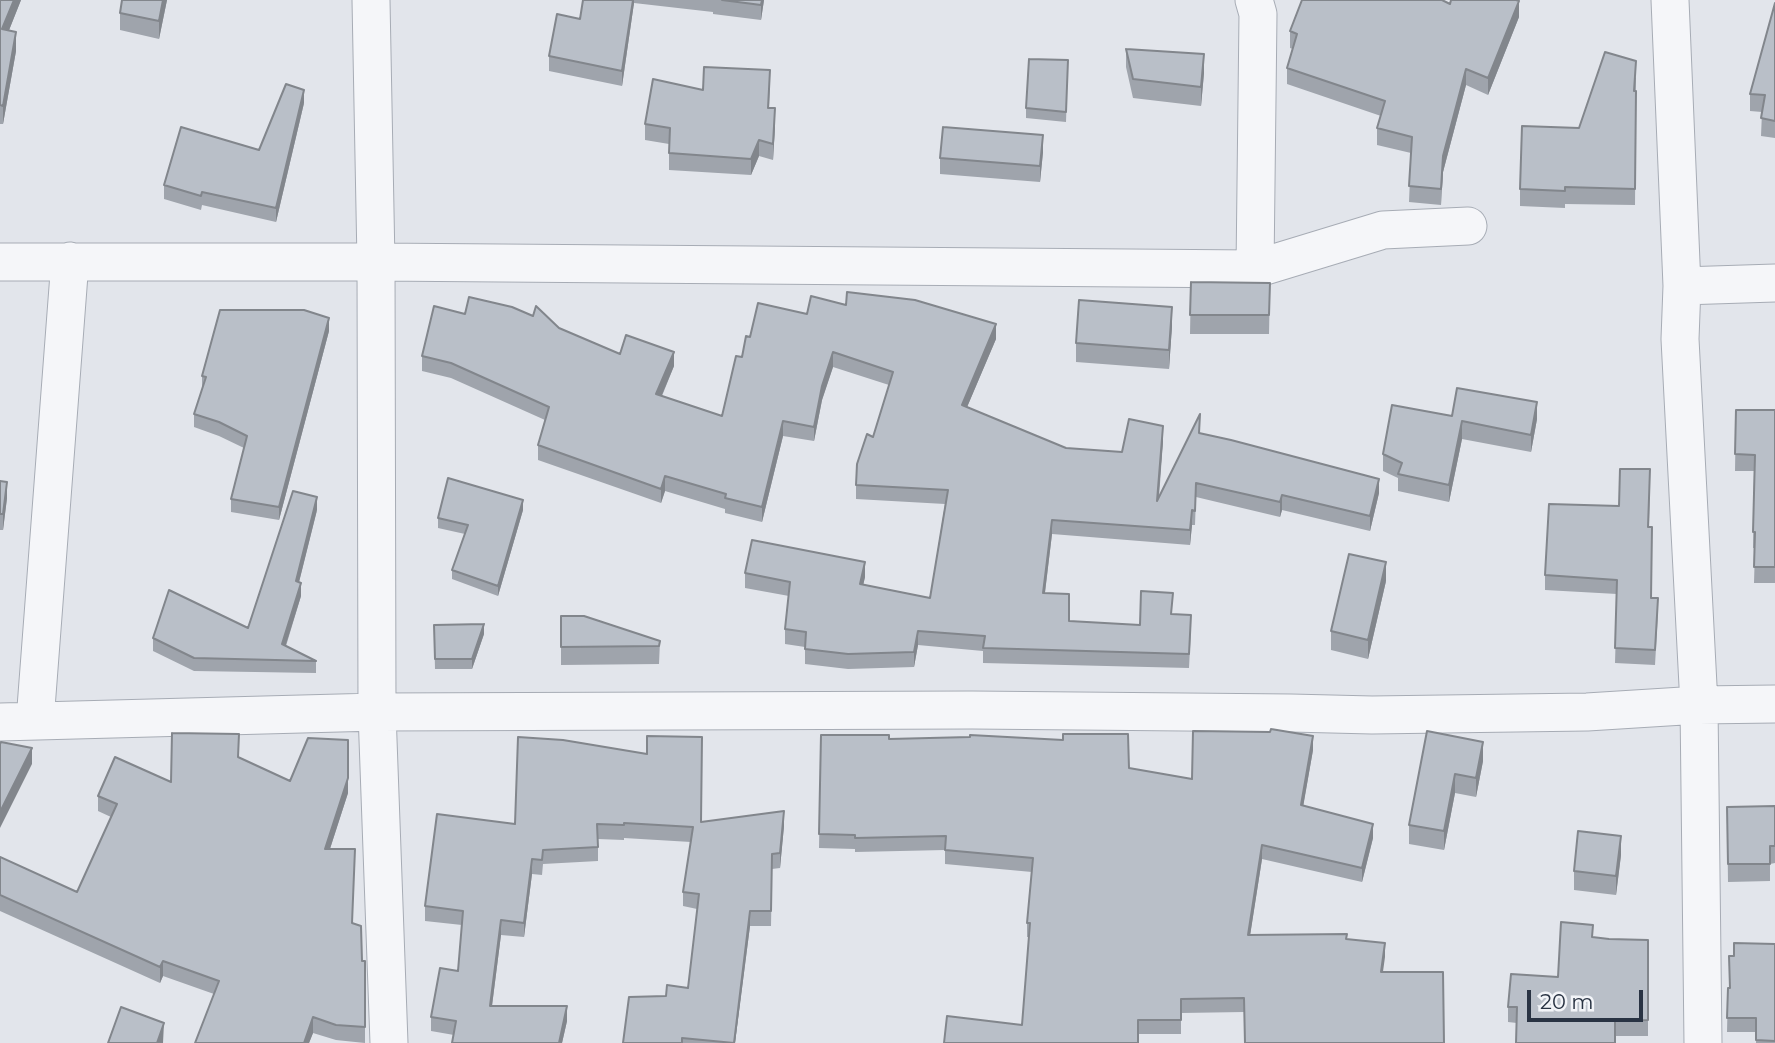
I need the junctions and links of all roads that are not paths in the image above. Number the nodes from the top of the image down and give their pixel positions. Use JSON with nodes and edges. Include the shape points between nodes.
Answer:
{"nodes":[{"id":1,"x":371,"y":0,"type":"edge"},
{"id":2,"x":1254,"y":0,"type":"edge"},
{"id":3,"x":1671,"y":0,"type":"edge"},
{"id":4,"x":1468,"y":226,"type":"dead end"},
{"id":5,"x":70,"y":261,"type":"junction"},
{"id":6,"x":0,"y":262,"type":"edge"},
{"id":7,"x":376,"y":262,"type":"junction"},
{"id":8,"x":1255,"y":270,"type":"junction"},
{"id":9,"x":1775,"y":283,"type":"edge"},
{"id":10,"x":1682,"y":286,"type":"junction"},
{"id":11,"x":1775,"y":704,"type":"edge"},
{"id":12,"x":1699,"y":705,"type":"junction"},
{"id":13,"x":377,"y":712,"type":"junction"},
{"id":14,"x":18,"y":721,"type":"edge"},
{"id":15,"x":389,"y":1043,"type":"edge"},
{"id":16,"x":1703,"y":1043,"type":"edge"}],
"edges":[{"from":1,"to":7,"type":"street"},
{"from":2,"to":8,"type":"street","via":[[1258,14]]},
{"from":3,"to":10,"type":"street"},
{"from":4,"to":8,"type":"street","via":[[1383,230]]},
{"from":5,"to":6,"type":"street"},
{"from":5,"to":7,"type":"street"},
{"from":5,"to":14,"type":"street"},
{"from":7,"to":8,"type":"street"},
{"from":7,"to":13,"type":"street"},
{"from":9,"to":10,"type":"street"},
{"from":10,"to":12,"type":"street","via":[[1680,339]]},
{"from":11,"to":12,"type":"street"},
{"from":12,"to":13,"type":"street","via":[[1587,712],[1372,715],[972,710]]},
{"from":12,"to":16,"type":"street"},
{"from":13,"to":14,"type":"street"},
{"from":13,"to":15,"type":"street"}]}
